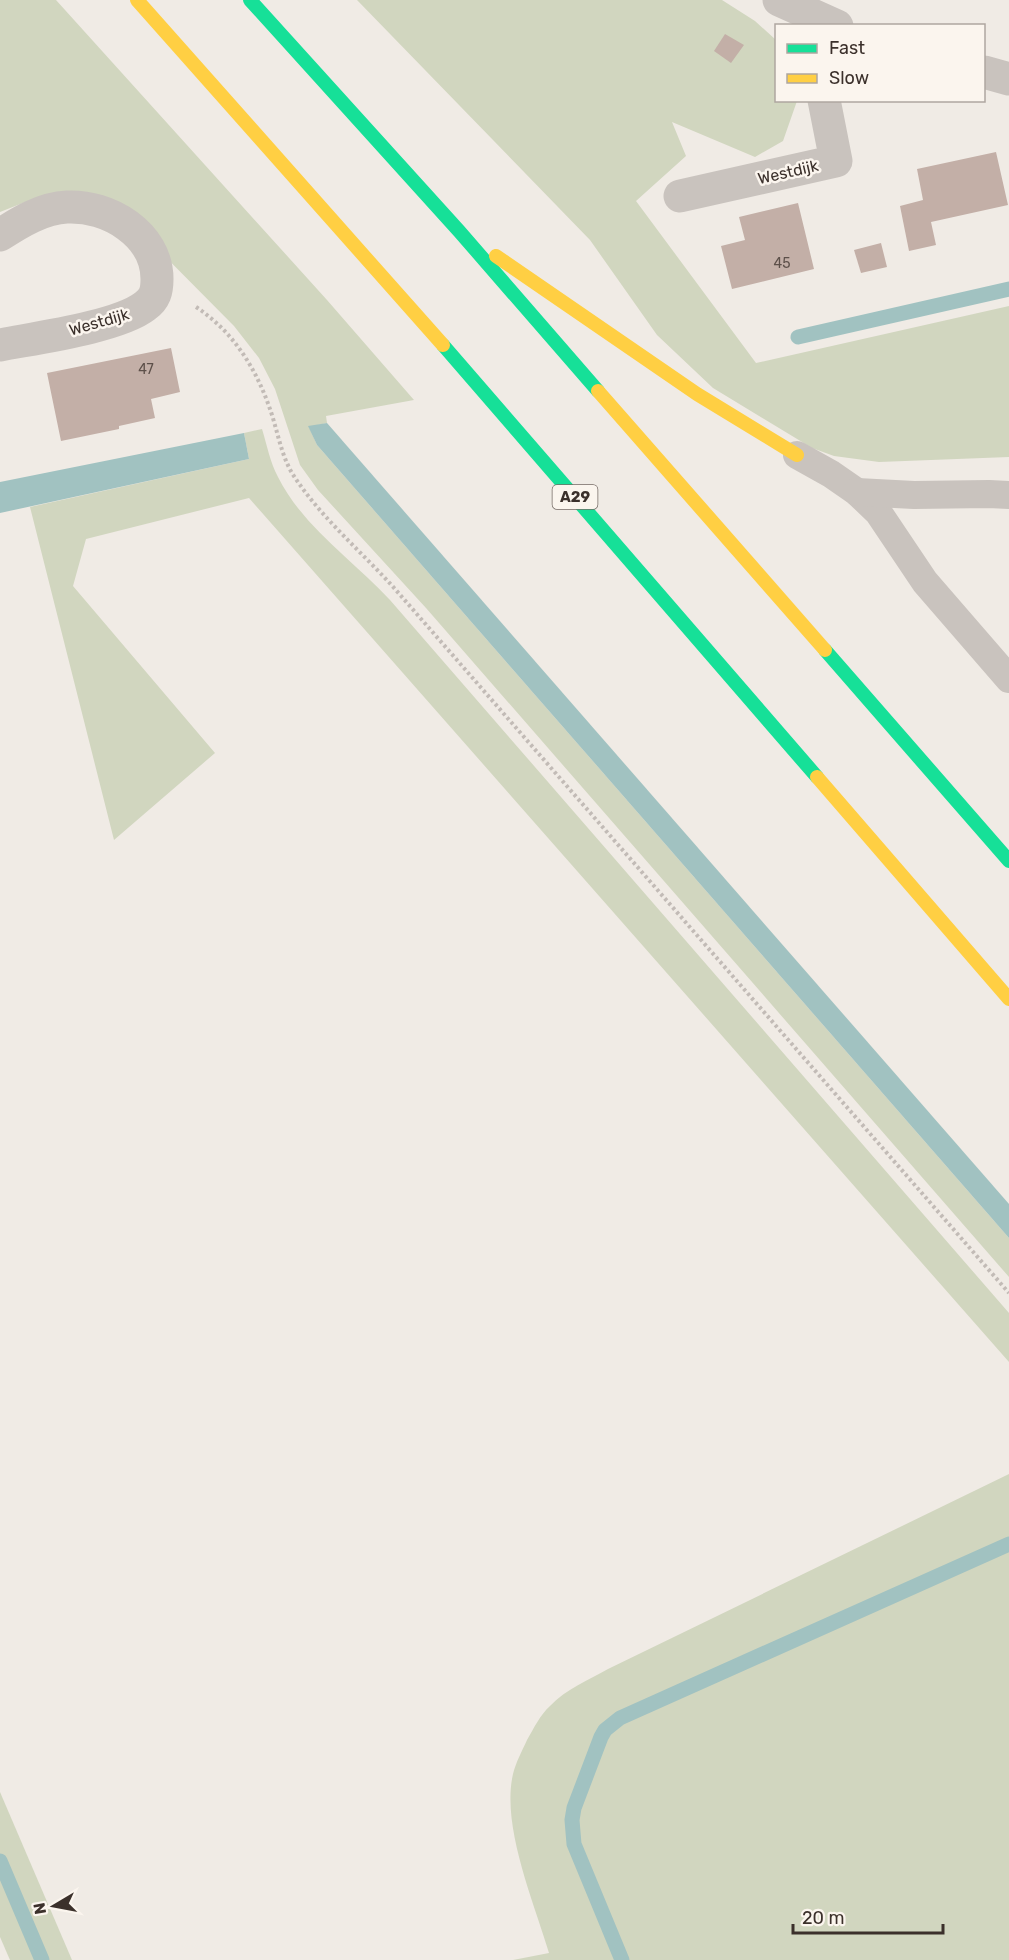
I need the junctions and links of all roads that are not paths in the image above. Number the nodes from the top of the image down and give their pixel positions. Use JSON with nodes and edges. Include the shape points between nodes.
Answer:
{"nodes":[{"id":1,"x":137,"y":0,"type":"edge"},
{"id":2,"x":250,"y":0,"type":"edge"},
{"id":3,"x":779,"y":0,"type":"edge"},
{"id":4,"x":827,"y":24,"type":"edge"},
{"id":5,"x":985,"y":72,"type":"edge"},
{"id":6,"x":1009,"y":78,"type":"edge"},
{"id":7,"x":824,"y":102,"type":"edge"},
{"id":8,"x":680,"y":196,"type":"dead end"},
{"id":9,"x":459,"y":231,"type":"junction"},
{"id":10,"x":0,"y":234,"type":"edge"},
{"id":11,"x":0,"y":345,"type":"edge"},
{"id":12,"x":797,"y":455,"type":"joint"},
{"id":13,"x":857,"y":492,"type":"junction"},
{"id":14,"x":1009,"y":495,"type":"edge"},
{"id":15,"x":1009,"y":679,"type":"edge"},
{"id":16,"x":1009,"y":861,"type":"edge"},
{"id":17,"x":1009,"y":999,"type":"edge"}],
"edges":[{"from":1,"to":17,"type":"highway","number":"A29","via":[[365,255]]},
{"from":2,"to":9,"type":"highway"},
{"from":3,"to":4,"type":"street"},
{"from":5,"to":6,"type":"street"},
{"from":7,"to":8,"type":"street","name":"Westdijk","via":[[836,161]]},
{"from":9,"to":12,"type":"highway","via":[[697,394]]},
{"from":9,"to":16,"type":"highway"},
{"from":10,"to":11,"type":"street","name":"Westdijk","via":[[44,212],[85,207],[129,225],[143,240],[157,270],[154,298],[143,308],[101,324]]},
{"from":12,"to":13,"type":"lane"},
{"from":13,"to":14,"type":"lane"},
{"from":13,"to":15,"type":"lane","via":[[878,512],[925,582]]}]}
